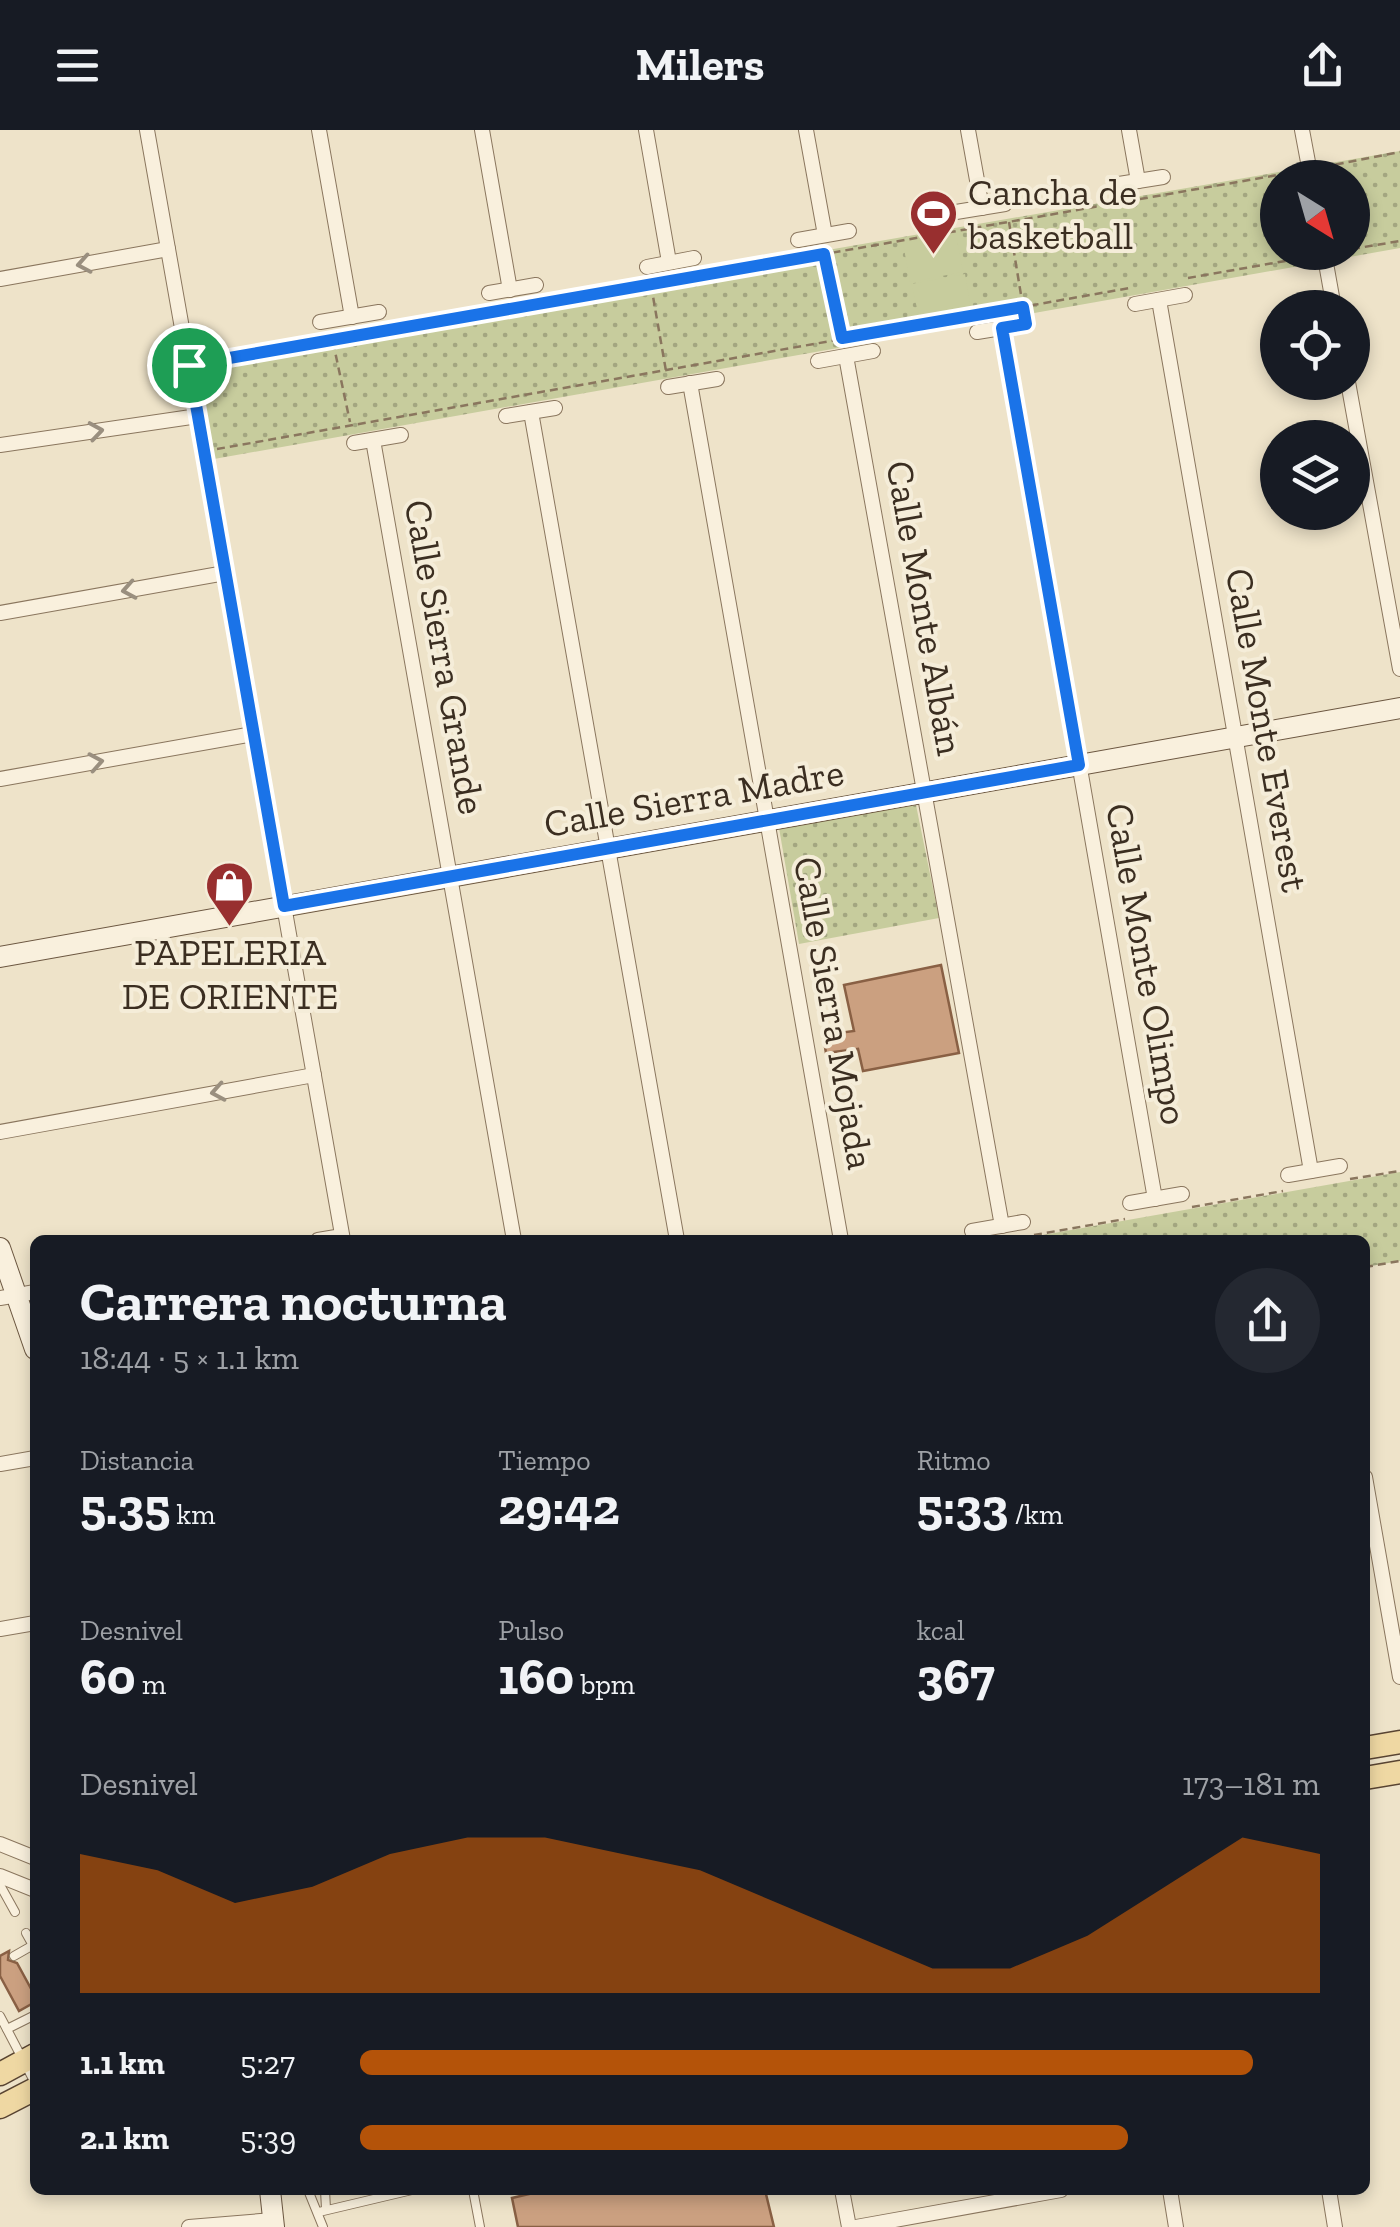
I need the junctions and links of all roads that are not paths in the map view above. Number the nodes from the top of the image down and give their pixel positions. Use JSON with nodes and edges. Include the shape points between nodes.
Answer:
{"nodes":[{"id":1,"x":147,"y":130,"type":"edge"},
{"id":2,"x":319,"y":130,"type":"edge"},
{"id":3,"x":482,"y":130,"type":"edge"},
{"id":4,"x":646,"y":130,"type":"edge"},
{"id":5,"x":806,"y":130,"type":"edge"},
{"id":6,"x":968,"y":130,"type":"edge"},
{"id":7,"x":1129,"y":130,"type":"edge"},
{"id":8,"x":1302,"y":130,"type":"edge"},
{"id":9,"x":1307,"y":160,"type":"edge"},
{"id":10,"x":1163,"y":176,"type":"dead end"},
{"id":11,"x":1138,"y":181,"type":"junction"},
{"id":12,"x":1119,"y":184,"type":"dead end"},
{"id":13,"x":1005,"y":204,"type":"dead end"},
{"id":14,"x":982,"y":208,"type":"junction"},
{"id":15,"x":956,"y":212,"type":"dead end"},
{"id":16,"x":848,"y":231,"type":"dead end"},
{"id":17,"x":824,"y":235,"type":"junction"},
{"id":18,"x":798,"y":240,"type":"dead end"},
{"id":19,"x":168,"y":249,"type":"junction"},
{"id":20,"x":694,"y":258,"type":"dead end"},
{"id":21,"x":669,"y":262,"type":"junction"},
{"id":22,"x":647,"y":267,"type":"dead end"},
{"id":23,"x":0,"y":279,"type":"edge"},
{"id":24,"x":536,"y":285,"type":"dead end"},
{"id":25,"x":510,"y":290,"type":"junction"},
{"id":26,"x":488,"y":293,"type":"dead end"},
{"id":27,"x":1185,"y":295,"type":"dead end"},
{"id":28,"x":1158,"y":300,"type":"junction"},
{"id":29,"x":1134,"y":304,"type":"dead end"},
{"id":30,"x":378,"y":312,"type":"dead end"},
{"id":31,"x":352,"y":317,"type":"junction"},
{"id":32,"x":320,"y":322,"type":"dead end"},
{"id":33,"x":1026,"y":324,"type":"dead end"},
{"id":34,"x":1002,"y":328,"type":"junction"},
{"id":35,"x":977,"y":332,"type":"dead end"},
{"id":36,"x":874,"y":350,"type":"dead end"},
{"id":37,"x":846,"y":356,"type":"junction"},
{"id":38,"x":818,"y":360,"type":"dead end"},
{"id":39,"x":717,"y":378,"type":"dead end"},
{"id":40,"x":690,"y":383,"type":"junction"},
{"id":41,"x":668,"y":387,"type":"dead end"},
{"id":42,"x":1351,"y":400,"type":"edge"},
{"id":43,"x":555,"y":408,"type":"dead end"},
{"id":44,"x":531,"y":412,"type":"junction"},
{"id":45,"x":198,"y":416,"type":"junction"},
{"id":46,"x":506,"y":416,"type":"dead end"},
{"id":47,"x":401,"y":435,"type":"dead end"},
{"id":48,"x":373,"y":440,"type":"junction"},
{"id":49,"x":354,"y":443,"type":"dead end"},
{"id":50,"x":0,"y":446,"type":"edge"},
{"id":51,"x":225,"y":573,"type":"junction"},
{"id":52,"x":0,"y":613,"type":"edge"},
{"id":53,"x":1400,"y":668,"type":"edge"},
{"id":54,"x":1400,"y":708,"type":"edge"},
{"id":55,"x":254,"y":734,"type":"junction"},
{"id":56,"x":1235,"y":737,"type":"junction"},
{"id":57,"x":1079,"y":765,"type":"junction"},
{"id":58,"x":0,"y":779,"type":"edge"},
{"id":59,"x":925,"y":792,"type":"junction"},
{"id":60,"x":767,"y":820,"type":"junction"},
{"id":61,"x":608,"y":849,"type":"junction"},
{"id":62,"x":450,"y":877,"type":"junction"},
{"id":63,"x":284,"y":906,"type":"junction"},
{"id":64,"x":0,"y":957,"type":"edge"},
{"id":65,"x":314,"y":1075,"type":"junction"},
{"id":66,"x":0,"y":1132,"type":"edge"},
{"id":67,"x":1312,"y":1171,"type":"junction"},
{"id":68,"x":1342,"y":1173,"type":"road end"},
{"id":69,"x":1287,"y":1183,"type":"road end"},
{"id":70,"x":1182,"y":1194,"type":"dead end"},
{"id":71,"x":1155,"y":1199,"type":"junction"},
{"id":72,"x":1133,"y":1210,"type":"road end"},
{"id":73,"x":1002,"y":1226,"type":"junction"},
{"id":74,"x":1023,"y":1229,"type":"road end"},
{"id":75,"x":972,"y":1231,"type":"dead end"},
{"id":76,"x":342,"y":1235,"type":"edge"},
{"id":77,"x":513,"y":1235,"type":"edge"},
{"id":78,"x":676,"y":1235,"type":"edge"},
{"id":79,"x":840,"y":1235,"type":"edge"},
{"id":80,"x":0,"y":1248,"type":"edge"},
{"id":81,"x":17,"y":1295,"type":"edge"},
{"id":82,"x":30,"y":1334,"type":"edge"},
{"id":83,"x":30,"y":1459,"type":"edge"},
{"id":84,"x":0,"y":1464,"type":"edge"},
{"id":85,"x":1370,"y":1506,"type":"edge"},
{"id":86,"x":30,"y":1624,"type":"edge"},
{"id":87,"x":0,"y":1629,"type":"edge"},
{"id":88,"x":1400,"y":1677,"type":"edge"},
{"id":89,"x":1400,"y":1742,"type":"edge"},
{"id":90,"x":1370,"y":1747,"type":"edge"},
{"id":91,"x":1400,"y":1772,"type":"edge"},
{"id":92,"x":1370,"y":1777,"type":"edge"},
{"id":93,"x":0,"y":1844,"type":"edge"},
{"id":94,"x":30,"y":1856,"type":"edge"},
{"id":95,"x":0,"y":1876,"type":"edge"},
{"id":96,"x":0,"y":1885,"type":"edge"},
{"id":97,"x":30,"y":1888,"type":"edge"},
{"id":98,"x":15,"y":1912,"type":"dead end"},
{"id":99,"x":26,"y":1932,"type":"dead end"},
{"id":100,"x":30,"y":1939,"type":"edge"},
{"id":101,"x":30,"y":1948,"type":"edge"},
{"id":102,"x":14,"y":1956,"type":"dead end"},
{"id":103,"x":0,"y":2016,"type":"edge"},
{"id":104,"x":30,"y":2018,"type":"edge"},
{"id":105,"x":7,"y":2029,"type":"junction"},
{"id":106,"x":29,"y":2058,"type":"edge"},
{"id":107,"x":0,"y":2074,"type":"edge"},
{"id":108,"x":30,"y":2089,"type":"edge"},
{"id":109,"x":0,"y":2107,"type":"edge"},
{"id":110,"x":270,"y":2195,"type":"edge"},
{"id":111,"x":312,"y":2195,"type":"edge"},
{"id":112,"x":324,"y":2195,"type":"edge"},
{"id":113,"x":390,"y":2195,"type":"edge"},
{"id":114,"x":474,"y":2195,"type":"edge"},
{"id":115,"x":843,"y":2195,"type":"edge"},
{"id":116,"x":1033,"y":2195,"type":"edge"},
{"id":117,"x":1171,"y":2195,"type":"edge"},
{"id":118,"x":1330,"y":2195,"type":"edge"},
{"id":119,"x":322,"y":2210,"type":"junction"},
{"id":120,"x":273,"y":2223,"type":"edge"},
{"id":121,"x":188,"y":2227,"type":"edge"},
{"id":122,"x":322,"y":2227,"type":"edge"},
{"id":123,"x":480,"y":2227,"type":"edge"},
{"id":124,"x":852,"y":2227,"type":"edge"},
{"id":125,"x":1176,"y":2227,"type":"edge"},
{"id":126,"x":1335,"y":2227,"type":"edge"}],
"edges":[{"from":1,"to":19,"type":"street"},
{"from":2,"to":31,"type":"street"},
{"from":3,"to":25,"type":"street"},
{"from":4,"to":21,"type":"street"},
{"from":5,"to":17,"type":"street"},
{"from":6,"to":14,"type":"street"},
{"from":7,"to":11,"type":"street"},
{"from":8,"to":9,"type":"street"},
{"from":10,"to":11,"type":"street"},
{"from":11,"to":12,"type":"street"},
{"from":13,"to":14,"type":"street"},
{"from":14,"to":15,"type":"street"},
{"from":16,"to":17,"type":"street"},
{"from":17,"to":18,"type":"street"},
{"from":19,"to":23,"type":"street","one_way":true},
{"from":19,"to":45,"type":"street"},
{"from":20,"to":21,"type":"street"},
{"from":21,"to":22,"type":"street"},
{"from":24,"to":25,"type":"street"},
{"from":25,"to":26,"type":"street"},
{"from":27,"to":28,"type":"street"},
{"from":28,"to":29,"type":"street"},
{"from":28,"to":56,"type":"street","name":"Calle Monte Everest"},
{"from":30,"to":31,"type":"street"},
{"from":31,"to":32,"type":"street"},
{"from":33,"to":34,"type":"street"},
{"from":34,"to":35,"type":"street"},
{"from":34,"to":57,"type":"street","name":"Calle Monte Olimpo"},
{"from":36,"to":37,"type":"street"},
{"from":37,"to":38,"type":"street"},
{"from":37,"to":59,"type":"street","name":"Calle Monte Albán"},
{"from":39,"to":40,"type":"street"},
{"from":40,"to":41,"type":"street"},
{"from":40,"to":60,"type":"street","name":"Calle Sierra Mojada"},
{"from":42,"to":53,"type":"street"},
{"from":43,"to":44,"type":"street"},
{"from":44,"to":46,"type":"street"},
{"from":44,"to":61,"type":"street"},
{"from":50,"to":45,"type":"street","one_way":true},
{"from":45,"to":51,"type":"street"},
{"from":47,"to":48,"type":"street"},
{"from":48,"to":49,"type":"street"},
{"from":48,"to":62,"type":"street","name":"Calle Sierra Grande"},
{"from":51,"to":52,"type":"street","one_way":true},
{"from":51,"to":55,"type":"street"},
{"from":54,"to":56,"type":"street","name":"Calle Sierra Madre"},
{"from":58,"to":55,"type":"street","one_way":true},
{"from":55,"to":63,"type":"street"},
{"from":56,"to":57,"type":"street","name":"Calle Sierra Madre"},
{"from":56,"to":67,"type":"street","name":"Calle Monte Everest"},
{"from":57,"to":59,"type":"street","name":"Calle Sierra Madre"},
{"from":57,"to":71,"type":"street","name":"Calle Monte Olimpo"},
{"from":59,"to":60,"type":"street","name":"Calle Sierra Madre"},
{"from":59,"to":73,"type":"street","name":"Calle Monte Albán"},
{"from":60,"to":61,"type":"street","name":"Calle Sierra Madre"},
{"from":60,"to":79,"type":"street","name":"Calle Sierra Mojada"},
{"from":61,"to":62,"type":"street","name":"Calle Sierra Madre"},
{"from":61,"to":78,"type":"street"},
{"from":62,"to":63,"type":"street","name":"Calle Sierra Madre"},
{"from":62,"to":77,"type":"street","name":"Calle Sierra Grande"},
{"from":63,"to":64,"type":"street","name":"Calle Sierra Madre"},
{"from":63,"to":65,"type":"street"},
{"from":65,"to":66,"type":"street","one_way":true},
{"from":65,"to":76,"type":"street"},
{"from":67,"to":68,"type":"street"},
{"from":67,"to":69,"type":"street"},
{"from":70,"to":71,"type":"street"},
{"from":71,"to":72,"type":"street"},
{"from":73,"to":74,"type":"street"},
{"from":73,"to":75,"type":"street"},
{"from":80,"to":81,"type":"street"},
{"from":81,"to":82,"type":"street"},
{"from":83,"to":84,"type":"street"},
{"from":85,"to":88,"type":"street"},
{"from":86,"to":87,"type":"street"},
{"from":89,"to":90,"type":"main road"},
{"from":91,"to":92,"type":"main road"},
{"from":93,"to":94,"type":"street"},
{"from":95,"to":97,"type":"street"},
{"from":96,"to":98,"type":"lane"},
{"from":99,"to":100,"type":"lane"},
{"from":101,"to":102,"type":"lane"},
{"from":103,"to":105,"type":"lane"},
{"from":104,"to":105,"type":"lane"},
{"from":105,"to":106,"type":"lane"},
{"from":106,"to":107,"type":"main road"},
{"from":108,"to":109,"type":"main road"},
{"from":110,"to":120,"type":"street"},
{"from":111,"to":119,"type":"lane"},
{"from":112,"to":119,"type":"lane"},
{"from":113,"to":119,"type":"lane"},
{"from":114,"to":123,"type":"lane"},
{"from":115,"to":124,"type":"street"},
{"from":116,"to":124,"type":"street"},
{"from":117,"to":125,"type":"street"},
{"from":118,"to":126,"type":"street"},
{"from":119,"to":122,"type":"lane"},
{"from":120,"to":121,"type":"street"}]}
